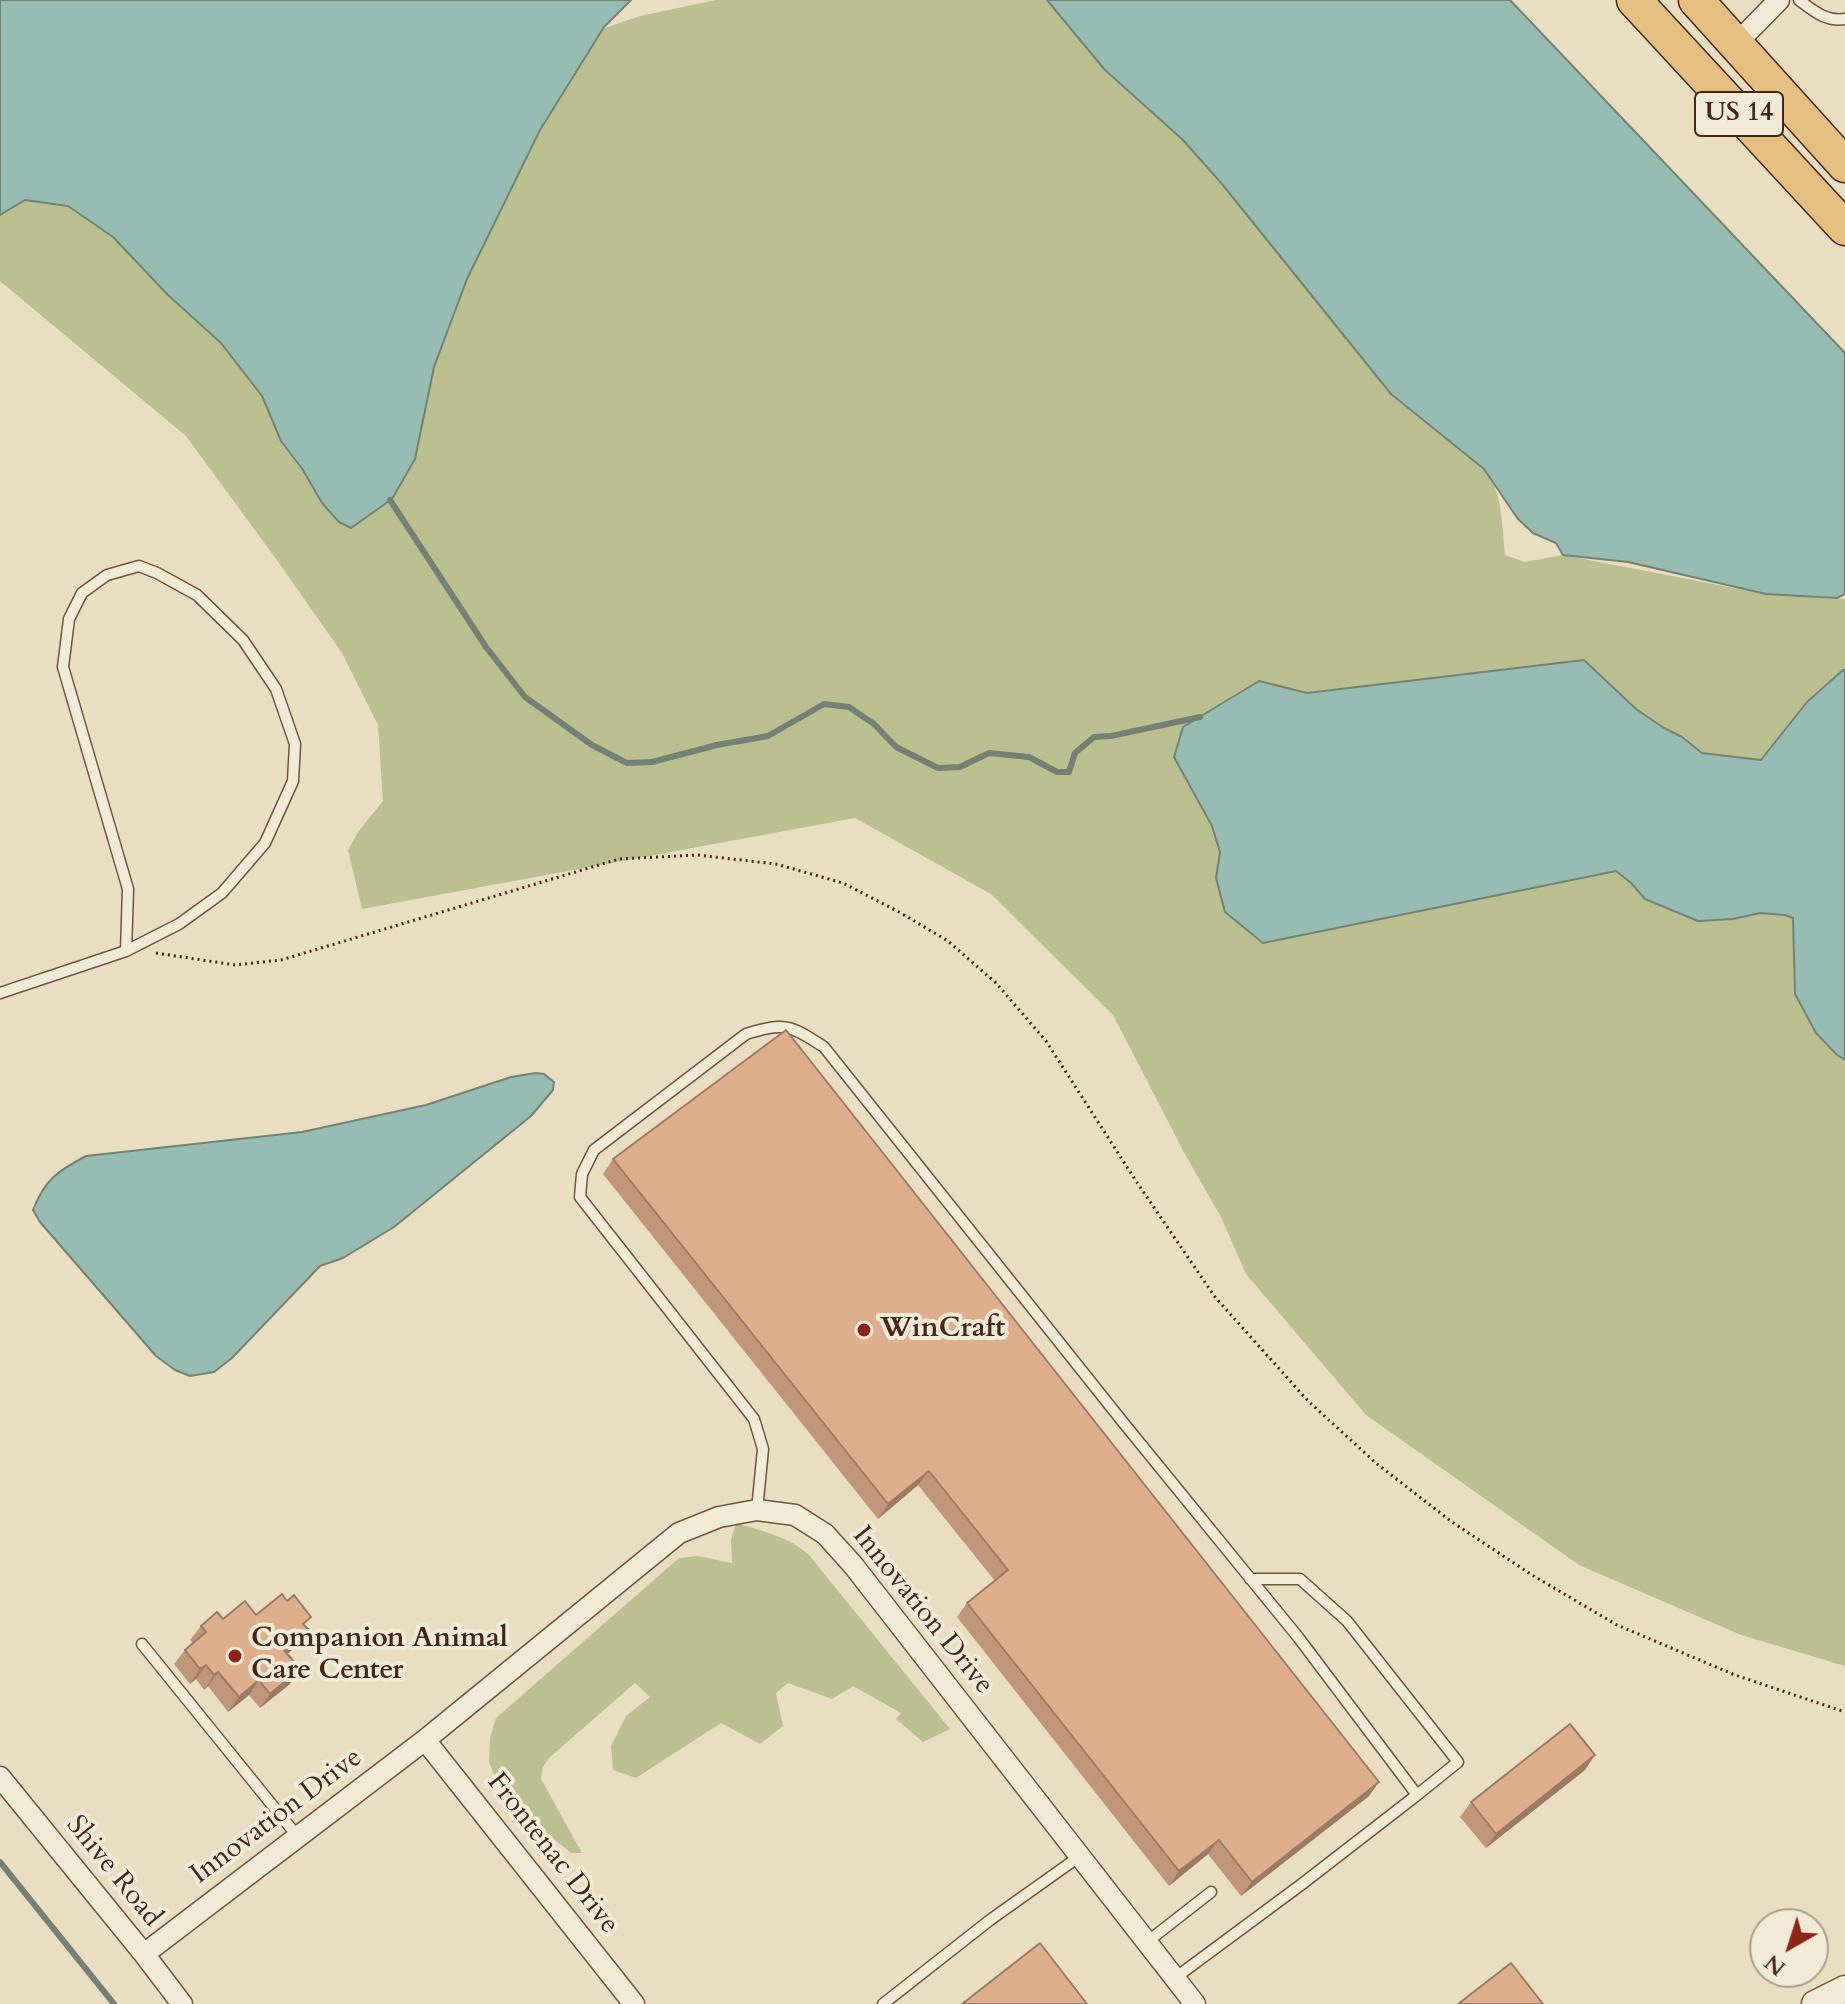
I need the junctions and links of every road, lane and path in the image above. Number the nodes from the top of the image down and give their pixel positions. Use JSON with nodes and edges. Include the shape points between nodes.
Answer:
{"nodes":[{"id":1,"x":1634,"y":0,"type":"edge"},
{"id":2,"x":1696,"y":0,"type":"edge"},
{"id":3,"x":1779,"y":0,"type":"edge"},
{"id":4,"x":1799,"y":0,"type":"edge"},
{"id":5,"x":1845,"y":19,"type":"edge"},
{"id":6,"x":1736,"y":44,"type":"junction"},
{"id":7,"x":1845,"y":165,"type":"edge"},
{"id":8,"x":1845,"y":228,"type":"edge"},
{"id":9,"x":126,"y":951,"type":"junction"},
{"id":10,"x":0,"y":993,"type":"edge"},
{"id":11,"x":757,"y":1510,"type":"junction"},
{"id":12,"x":1250,"y":1579,"type":"junction"},
{"id":13,"x":142,"y":1644,"type":"dead end"},
{"id":14,"x":1845,"y":1712,"type":"edge"},
{"id":15,"x":425,"y":1740,"type":"junction"},
{"id":16,"x":0,"y":1777,"type":"edge"},
{"id":17,"x":1417,"y":1795,"type":"junction"},
{"id":18,"x":298,"y":1837,"type":"junction"},
{"id":19,"x":1080,"y":1856,"type":"junction"},
{"id":20,"x":1211,"y":1892,"type":"dead end"},
{"id":21,"x":1147,"y":1942,"type":"junction"},
{"id":22,"x":144,"y":1954,"type":"junction"},
{"id":23,"x":1175,"y":1978,"type":"junction"},
{"id":24,"x":1845,"y":1989,"type":"edge"},
{"id":25,"x":1189,"y":2002,"type":"edge"},
{"id":26,"x":182,"y":2004,"type":"edge"},
{"id":27,"x":634,"y":2004,"type":"edge"},
{"id":28,"x":883,"y":2004,"type":"edge"},
{"id":29,"x":1815,"y":2004,"type":"edge"}],
"edges":[{"from":1,"to":8,"type":"highway","number":"US 14"},
{"from":2,"to":6,"type":"highway","number":"US 14"},
{"from":3,"to":6,"type":"street"},
{"from":4,"to":5,"type":"lane","via":[[1821,16]]},
{"from":6,"to":7,"type":"highway","number":"US 14"},
{"from":9,"to":9,"type":"lane","via":[[128,889],[63,667],[69,619],[82,593],[107,575],[139,566],[197,595],[243,640],[276,689],[295,744],[293,781],[265,843],[222,893],[179,924]]},
{"from":9,"to":10,"type":"lane"},
{"from":9,"to":14,"type":"path","via":[[235,965],[281,960],[619,859],[697,855],[776,864],[843,883],[948,941],[996,983],[1046,1041],[1215,1297],[1308,1401],[1377,1464],[1452,1522],[1617,1625],[1735,1675]]},
{"from":11,"to":12,"type":"lane","via":[[763,1449],[754,1419],[580,1197],[582,1174],[594,1150],[746,1034],[774,1026],[799,1031],[824,1047]]},
{"from":11,"to":15,"type":"street","name":"Innovation Drive","via":[[719,1517],[679,1533]]},
{"from":11,"to":19,"type":"street","name":"Innovation Drive","via":[[795,1515],[825,1534]]},
{"from":12,"to":17,"type":"lane"},
{"from":12,"to":17,"type":"lane","via":[[1300,1579],[1347,1621],[1458,1762]]},
{"from":13,"to":18,"type":"lane"},
{"from":15,"to":18,"type":"street","name":"Innovation Drive"},
{"from":15,"to":27,"type":"street","name":"Frontenac Drive"},
{"from":16,"to":22,"type":"street","name":"Shive Road"},
{"from":17,"to":23,"type":"lane"},
{"from":18,"to":22,"type":"street","name":"Innovation Drive"},
{"from":19,"to":21,"type":"street","name":"Innovation Drive"},
{"from":19,"to":28,"type":"lane"},
{"from":20,"to":21,"type":"lane"},
{"from":21,"to":23,"type":"street","name":"Innovation Drive"},
{"from":22,"to":26,"type":"street","name":"Shive Road"},
{"from":23,"to":25,"type":"street","name":"Innovation Drive"},
{"from":24,"to":29,"type":"street"}]}
